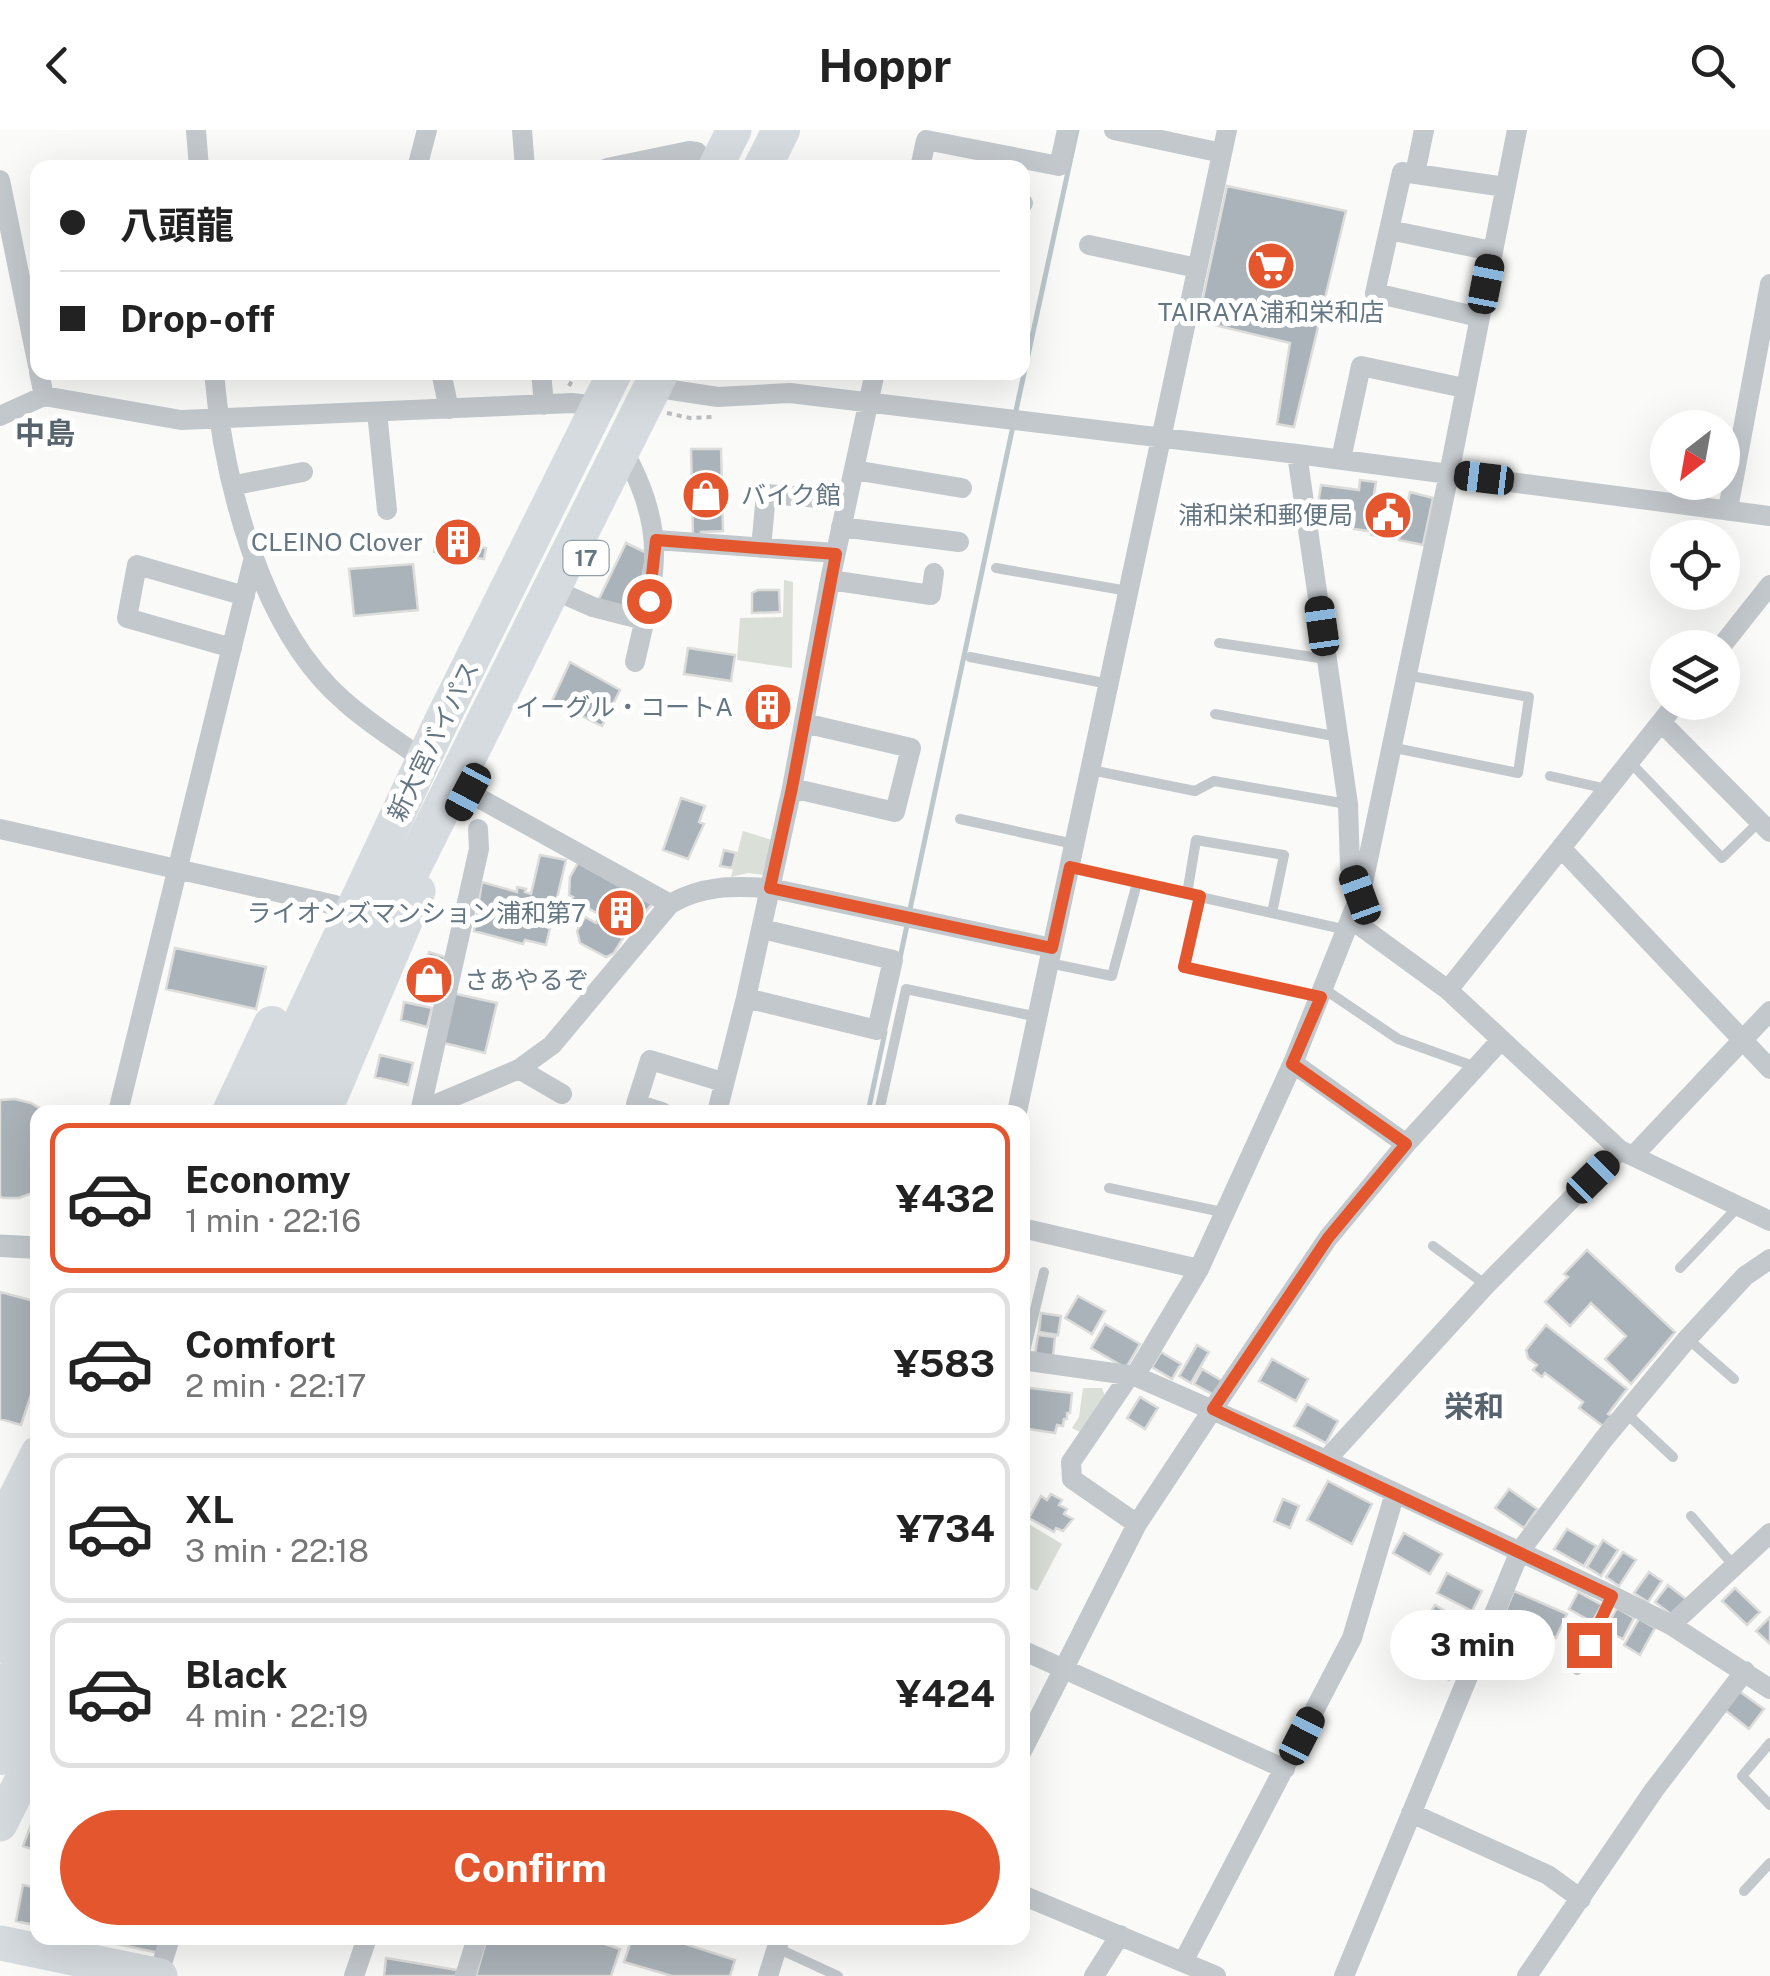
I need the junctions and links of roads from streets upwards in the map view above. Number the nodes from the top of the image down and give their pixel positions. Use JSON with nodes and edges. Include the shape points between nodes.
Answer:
{"nodes":[{"id":1,"x":196,"y":130,"type":"edge"},
{"id":2,"x":427,"y":130,"type":"edge"},
{"id":3,"x":522,"y":130,"type":"edge"},
{"id":4,"x":734,"y":130,"type":"edge"},
{"id":5,"x":752,"y":130,"type":"edge"},
{"id":6,"x":781,"y":130,"type":"edge"},
{"id":7,"x":794,"y":130,"type":"edge"},
{"id":8,"x":1067,"y":130,"type":"edge"},
{"id":9,"x":1114,"y":130,"type":"edge"},
{"id":10,"x":1227,"y":130,"type":"edge"},
{"id":11,"x":1424,"y":130,"type":"edge"},
{"id":12,"x":1517,"y":130,"type":"edge"},
{"id":13,"x":1222,"y":153,"type":"junction"},
{"id":14,"x":198,"y":160,"type":"edge"},
{"id":15,"x":420,"y":160,"type":"edge"},
{"id":16,"x":524,"y":160,"type":"edge"},
{"id":17,"x":646,"y":160,"type":"edge"},
{"id":18,"x":706,"y":160,"type":"edge"},
{"id":19,"x":738,"y":160,"type":"edge"},
{"id":20,"x":766,"y":160,"type":"edge"},
{"id":21,"x":779,"y":160,"type":"edge"},
{"id":22,"x":922,"y":160,"type":"edge"},
{"id":23,"x":1029,"y":160,"type":"edge"},
{"id":24,"x":1030,"y":160,"type":"edge"},
{"id":25,"x":1414,"y":174,"type":"junction"},
{"id":26,"x":0,"y":180,"type":"edge"},
{"id":27,"x":1506,"y":187,"type":"junction"},
{"id":28,"x":1390,"y":230,"type":"junction"},
{"id":29,"x":1090,"y":246,"type":"dead end"},
{"id":30,"x":1492,"y":251,"type":"junction"},
{"id":31,"x":1198,"y":268,"type":"junction"},
{"id":32,"x":1770,"y":287,"type":"edge"},
{"id":33,"x":1479,"y":318,"type":"junction"},
{"id":34,"x":30,"y":329,"type":"edge"},
{"id":35,"x":40,"y":380,"type":"edge"},
{"id":36,"x":215,"y":380,"type":"edge"},
{"id":37,"x":443,"y":380,"type":"edge"},
{"id":38,"x":542,"y":380,"type":"edge"},
{"id":39,"x":611,"y":380,"type":"edge"},
{"id":40,"x":628,"y":380,"type":"edge"},
{"id":41,"x":665,"y":380,"type":"edge"},
{"id":42,"x":665,"y":380,"type":"edge"},
{"id":43,"x":669,"y":380,"type":"edge"},
{"id":44,"x":873,"y":380,"type":"edge"},
{"id":45,"x":1464,"y":388,"type":"junction"},
{"id":46,"x":44,"y":396,"type":"junction"},
{"id":47,"x":869,"y":402,"type":"junction"},
{"id":48,"x":544,"y":404,"type":"junction"},
{"id":49,"x":598,"y":406,"type":"junction"},
{"id":50,"x":450,"y":409,"type":"junction"},
{"id":51,"x":377,"y":412,"type":"junction"},
{"id":52,"x":0,"y":417,"type":"edge"},
{"id":53,"x":218,"y":419,"type":"junction"},
{"id":54,"x":1162,"y":437,"type":"junction"},
{"id":55,"x":1297,"y":454,"type":"junction"},
{"id":56,"x":1341,"y":459,"type":"junction"},
{"id":57,"x":630,"y":462,"type":"junction"},
{"id":58,"x":854,"y":470,"type":"junction"},
{"id":59,"x":303,"y":472,"type":"dead end"},
{"id":60,"x":1449,"y":474,"type":"junction"},
{"id":61,"x":234,"y":485,"type":"junction"},
{"id":62,"x":962,"y":488,"type":"dead end"},
{"id":63,"x":847,"y":500,"type":"junction"},
{"id":64,"x":1728,"y":509,"type":"junction"},
{"id":65,"x":387,"y":510,"type":"dead end"},
{"id":66,"x":1770,"y":516,"type":"edge"},
{"id":67,"x":842,"y":528,"type":"junction"},
{"id":68,"x":656,"y":540,"type":"junction"},
{"id":69,"x":959,"y":542,"type":"dead end"},
{"id":70,"x":761,"y":548,"type":"junction"},
{"id":71,"x":836,"y":554,"type":"junction"},
{"id":72,"x":253,"y":560,"type":"junction"},
{"id":73,"x":934,"y":573,"type":"dead end"},
{"id":74,"x":830,"y":580,"type":"junction"},
{"id":75,"x":1770,"y":585,"type":"edge"},
{"id":76,"x":245,"y":596,"type":"junction"},
{"id":77,"x":568,"y":596,"type":"junction"},
{"id":78,"x":644,"y":620,"type":"junction"},
{"id":79,"x":1734,"y":630,"type":"edge"},
{"id":80,"x":232,"y":648,"type":"junction"},
{"id":81,"x":635,"y":662,"type":"dead end"},
{"id":82,"x":442,"y":720,"type":"junction"},
{"id":83,"x":1662,"y":722,"type":"joint"},
{"id":84,"x":804,"y":723,"type":"junction"},
{"id":85,"x":418,"y":756,"type":"junction"},
{"id":86,"x":792,"y":788,"type":"junction"},
{"id":87,"x":468,"y":792,"type":"junction"},
{"id":88,"x":1765,"y":827,"type":"edge"},
{"id":89,"x":0,"y":829,"type":"edge"},
{"id":90,"x":478,"y":829,"type":"dead end"},
{"id":91,"x":1562,"y":849,"type":"junction"},
{"id":92,"x":178,"y":869,"type":"junction"},
{"id":93,"x":424,"y":877,"type":"junction"},
{"id":94,"x":770,"y":888,"type":"junction"},
{"id":95,"x":1360,"y":895,"type":"junction"},
{"id":96,"x":335,"y":904,"type":"junction"},
{"id":97,"x":670,"y":904,"type":"junction"},
{"id":98,"x":1350,"y":925,"type":"junction"},
{"id":99,"x":762,"y":929,"type":"junction"},
{"id":100,"x":1051,"y":956,"type":"junction"},
{"id":101,"x":1448,"y":990,"type":"junction"},
{"id":102,"x":746,"y":998,"type":"junction"},
{"id":103,"x":1770,"y":1010,"type":"edge"},
{"id":104,"x":272,"y":1026,"type":"junction"},
{"id":105,"x":1742,"y":1039,"type":"junction"},
{"id":106,"x":1501,"y":1040,"type":"junction"},
{"id":107,"x":1292,"y":1064,"type":"junction"},
{"id":108,"x":519,"y":1069,"type":"junction"},
{"id":109,"x":1770,"y":1069,"type":"edge"},
{"id":110,"x":723,"y":1082,"type":"junction"},
{"id":111,"x":562,"y":1094,"type":"dead end"},
{"id":112,"x":120,"y":1105,"type":"edge"},
{"id":113,"x":221,"y":1105,"type":"edge"},
{"id":114,"x":234,"y":1105,"type":"edge"},
{"id":115,"x":264,"y":1105,"type":"edge"},
{"id":116,"x":265,"y":1105,"type":"edge"},
{"id":117,"x":294,"y":1105,"type":"edge"},
{"id":118,"x":303,"y":1105,"type":"edge"},
{"id":119,"x":327,"y":1105,"type":"edge"},
{"id":120,"x":422,"y":1105,"type":"edge"},
{"id":121,"x":436,"y":1105,"type":"edge"},
{"id":122,"x":639,"y":1105,"type":"edge"},
{"id":123,"x":718,"y":1105,"type":"edge"},
{"id":124,"x":1019,"y":1105,"type":"edge"},
{"id":125,"x":1406,"y":1144,"type":"junction"},
{"id":126,"x":1627,"y":1153,"type":"junction"},
{"id":127,"x":1770,"y":1221,"type":"edge"},
{"id":128,"x":1030,"y":1230,"type":"edge"},
{"id":129,"x":0,"y":1247,"type":"edge"},
{"id":130,"x":30,"y":1249,"type":"edge"},
{"id":131,"x":1770,"y":1259,"type":"edge"},
{"id":132,"x":1199,"y":1269,"type":"junction"},
{"id":133,"x":1030,"y":1361,"type":"edge"},
{"id":134,"x":1132,"y":1375,"type":"junction"},
{"id":135,"x":1213,"y":1409,"type":"junction"},
{"id":136,"x":1326,"y":1460,"type":"junction"},
{"id":137,"x":30,"y":1469,"type":"edge"},
{"id":138,"x":1395,"y":1493,"type":"junction"},
{"id":139,"x":1137,"y":1524,"type":"junction"},
{"id":140,"x":0,"y":1528,"type":"edge"},
{"id":141,"x":30,"y":1529,"type":"edge"},
{"id":142,"x":1770,"y":1532,"type":"edge"},
{"id":143,"x":1520,"y":1551,"type":"junction"},
{"id":144,"x":30,"y":1584,"type":"edge"},
{"id":145,"x":0,"y":1590,"type":"edge"},
{"id":146,"x":30,"y":1593,"type":"edge"},
{"id":147,"x":1671,"y":1625,"type":"junction"},
{"id":148,"x":30,"y":1632,"type":"edge"},
{"id":149,"x":0,"y":1644,"type":"edge"},
{"id":150,"x":30,"y":1647,"type":"edge"},
{"id":151,"x":0,"y":1654,"type":"edge"},
{"id":152,"x":1030,"y":1654,"type":"edge"},
{"id":153,"x":1062,"y":1670,"type":"junction"},
{"id":154,"x":1745,"y":1671,"type":"junction"},
{"id":155,"x":1770,"y":1689,"type":"edge"},
{"id":156,"x":0,"y":1692,"type":"edge"},
{"id":157,"x":30,"y":1699,"type":"edge"},
{"id":158,"x":0,"y":1707,"type":"edge"},
{"id":159,"x":1030,"y":1735,"type":"edge"},
{"id":160,"x":0,"y":1756,"type":"edge"},
{"id":161,"x":30,"y":1764,"type":"edge"},
{"id":162,"x":1285,"y":1769,"type":"junction"},
{"id":163,"x":1411,"y":1814,"type":"junction"},
{"id":164,"x":0,"y":1824,"type":"edge"},
{"id":165,"x":1030,"y":1898,"type":"edge"},
{"id":166,"x":1581,"y":1899,"type":"junction"},
{"id":167,"x":1120,"y":1936,"type":"junction"},
{"id":168,"x":0,"y":1943,"type":"edge"},
{"id":169,"x":168,"y":1945,"type":"edge"},
{"id":170,"x":365,"y":1945,"type":"edge"},
{"id":171,"x":475,"y":1945,"type":"edge"},
{"id":172,"x":777,"y":1945,"type":"edge"},
{"id":173,"x":1184,"y":1962,"type":"junction"},
{"id":174,"x":158,"y":1976,"type":"edge"},
{"id":175,"x":354,"y":1976,"type":"edge"},
{"id":176,"x":465,"y":1976,"type":"edge"},
{"id":177,"x":768,"y":1976,"type":"edge"},
{"id":178,"x":1094,"y":1976,"type":"edge"},
{"id":179,"x":1216,"y":1976,"type":"edge"},
{"id":180,"x":1344,"y":1976,"type":"edge"},
{"id":181,"x":1527,"y":1976,"type":"edge"}],
"edges":[{"from":1,"to":14,"type":"street"},
{"from":2,"to":15,"type":"street"},
{"from":3,"to":16,"type":"street"},
{"from":4,"to":18,"type":"highway"},
{"from":5,"to":19,"type":"highway"},
{"from":6,"to":20,"type":"highway"},
{"from":7,"to":21,"type":"highway"},
{"from":8,"to":24,"type":"street","via":[[1060,166]]},
{"from":9,"to":13,"type":"street"},
{"from":10,"to":13,"type":"street"},
{"from":11,"to":25,"type":"street"},
{"from":12,"to":27,"type":"street"},
{"from":13,"to":31,"type":"street"},
{"from":17,"to":18,"type":"street","via":[[690,151]]},
{"from":22,"to":23,"type":"street","via":[[926,140]]},
{"from":25,"to":27,"type":"street"},
{"from":25,"to":28,"type":"street","via":[[1402,172]]},
{"from":26,"to":34,"type":"street"},
{"from":27,"to":30,"type":"street"},
{"from":28,"to":30,"type":"street"},
{"from":28,"to":33,"type":"street","via":[[1375,293]]},
{"from":29,"to":31,"type":"street"},
{"from":30,"to":33,"type":"street"},
{"from":31,"to":54,"type":"street"},
{"from":32,"to":64,"type":"street"},
{"from":33,"to":45,"type":"street"},
{"from":35,"to":46,"type":"street"},
{"from":36,"to":53,"type":"street"},
{"from":37,"to":50,"type":"street"},
{"from":38,"to":48,"type":"street"},
{"from":39,"to":49,"type":"highway","name":"新大宮バイパス","number":"17"},
{"from":40,"to":116,"type":"highway"},
{"from":41,"to":57,"type":"highway","number":"17"},
{"from":42,"to":117,"type":"highway"},
{"from":43,"to":47,"type":"street","via":[[692,395],[790,393]]},
{"from":44,"to":47,"type":"street"},
{"from":45,"to":56,"type":"street","via":[[1361,366]]},
{"from":45,"to":60,"type":"street"},
{"from":46,"to":52,"type":"street"},
{"from":46,"to":53,"type":"street","via":[[182,420]]},
{"from":47,"to":54,"type":"street"},
{"from":47,"to":58,"type":"street"},
{"from":48,"to":49,"type":"street"},
{"from":48,"to":50,"type":"street"},
{"from":49,"to":82,"type":"highway","name":"新大宮バイパス","number":"17"},
{"from":50,"to":51,"type":"street"},
{"from":51,"to":53,"type":"street"},
{"from":51,"to":65,"type":"street"},
{"from":53,"to":61,"type":"street"},
{"from":54,"to":55,"type":"street"},
{"from":54,"to":100,"type":"street"},
{"from":55,"to":56,"type":"street"},
{"from":55,"to":95,"type":"street","via":[[1348,804],[1350,867]]},
{"from":56,"to":60,"type":"street"},
{"from":57,"to":68,"type":"street"},
{"from":57,"to":77,"type":"highway","number":"17"},
{"from":58,"to":62,"type":"street"},
{"from":58,"to":63,"type":"street"},
{"from":59,"to":61,"type":"street"},
{"from":60,"to":64,"type":"street"},
{"from":60,"to":95,"type":"street"},
{"from":61,"to":72,"type":"street"},
{"from":63,"to":67,"type":"street"},
{"from":63,"to":70,"type":"street","via":[[766,494]]},
{"from":64,"to":66,"type":"street"},
{"from":67,"to":69,"type":"street"},
{"from":67,"to":71,"type":"street"},
{"from":68,"to":70,"type":"street"},
{"from":68,"to":78,"type":"street"},
{"from":70,"to":71,"type":"street"},
{"from":71,"to":74,"type":"street"},
{"from":72,"to":76,"type":"street"},
{"from":72,"to":85,"type":"street","via":[[290,638],[342,700]]},
{"from":73,"to":74,"type":"street","via":[[931,595]]},
{"from":74,"to":84,"type":"street"},
{"from":75,"to":79,"type":"street"},
{"from":76,"to":80,"type":"street"},
{"from":76,"to":80,"type":"street","via":[[137,565],[127,618]]},
{"from":77,"to":78,"type":"street"},
{"from":77,"to":87,"type":"highway","number":"17"},
{"from":78,"to":81,"type":"street"},
{"from":80,"to":92,"type":"street"},
{"from":82,"to":85,"type":"highway","number":"17"},
{"from":82,"to":115,"type":"highway","name":"新大宮バイパス","number":"17"},
{"from":83,"to":88,"type":"street"},
{"from":83,"to":91,"type":"street"},
{"from":84,"to":86,"type":"street"},
{"from":84,"to":86,"type":"street","via":[[911,748],[895,812]]},
{"from":85,"to":96,"type":"highway","number":"17"},
{"from":86,"to":94,"type":"street"},
{"from":87,"to":93,"type":"highway","number":"17"},
{"from":87,"to":97,"type":"street"},
{"from":89,"to":92,"type":"street"},
{"from":90,"to":120,"type":"street"},
{"from":91,"to":101,"type":"street"},
{"from":91,"to":105,"type":"street"},
{"from":92,"to":96,"type":"street"},
{"from":92,"to":112,"type":"street"},
{"from":93,"to":118,"type":"highway","number":"17"},
{"from":93,"to":119,"type":"highway","number":"17"},
{"from":94,"to":97,"type":"street","via":[[726,885]]},
{"from":94,"to":99,"type":"street"},
{"from":94,"to":100,"type":"street"},
{"from":95,"to":98,"type":"street"},
{"from":96,"to":104,"type":"highway","number":"17"},
{"from":97,"to":108,"type":"street","via":[[552,1044]]},
{"from":98,"to":101,"type":"street"},
{"from":98,"to":107,"type":"street"},
{"from":99,"to":102,"type":"street"},
{"from":99,"to":102,"type":"street","via":[[893,960],[877,1030]]},
{"from":100,"to":124,"type":"street"},
{"from":101,"to":106,"type":"street"},
{"from":102,"to":110,"type":"street"},
{"from":103,"to":105,"type":"street"},
{"from":104,"to":113,"type":"highway","number":"17"},
{"from":104,"to":114,"type":"highway"},
{"from":105,"to":109,"type":"street"},
{"from":105,"to":126,"type":"street"},
{"from":106,"to":125,"type":"street"},
{"from":106,"to":126,"type":"street"},
{"from":107,"to":125,"type":"street"},
{"from":107,"to":132,"type":"street"},
{"from":108,"to":111,"type":"street"},
{"from":108,"to":121,"type":"street"},
{"from":110,"to":122,"type":"street","via":[[650,1060]]},
{"from":110,"to":123,"type":"street"},
{"from":125,"to":135,"type":"street","via":[[1328,1238]]},
{"from":126,"to":127,"type":"street"},
{"from":126,"to":136,"type":"street","via":[[1486,1285]]},
{"from":128,"to":132,"type":"street"},
{"from":129,"to":130,"type":"street"},
{"from":131,"to":143,"type":"street","via":[[1745,1276],[1687,1339]]},
{"from":132,"to":134,"type":"street"},
{"from":133,"to":134,"type":"street"},
{"from":134,"to":135,"type":"street"},
{"from":134,"to":139,"type":"street","via":[[1071,1462],[1072,1479]]},
{"from":135,"to":136,"type":"street"},
{"from":135,"to":139,"type":"street"},
{"from":136,"to":138,"type":"street"},
{"from":137,"to":140,"type":"highway"},
{"from":138,"to":143,"type":"street"},
{"from":138,"to":162,"type":"street","via":[[1352,1638]]},
{"from":139,"to":153,"type":"street"},
{"from":141,"to":145,"type":"highway"},
{"from":142,"to":147,"type":"street"},
{"from":143,"to":147,"type":"street"},
{"from":143,"to":163,"type":"street"},
{"from":144,"to":149,"type":"highway"},
{"from":146,"to":151,"type":"highway"},
{"from":147,"to":154,"type":"street"},
{"from":148,"to":156,"type":"highway"},
{"from":150,"to":158,"type":"highway"},
{"from":152,"to":153,"type":"street"},
{"from":153,"to":159,"type":"street"},
{"from":153,"to":162,"type":"street"},
{"from":154,"to":155,"type":"street"},
{"from":154,"to":166,"type":"street"},
{"from":157,"to":160,"type":"highway"},
{"from":161,"to":164,"type":"highway"},
{"from":162,"to":173,"type":"street"},
{"from":163,"to":166,"type":"street","via":[[1548,1875]]},
{"from":163,"to":180,"type":"street"},
{"from":165,"to":167,"type":"street"},
{"from":166,"to":181,"type":"street"},
{"from":167,"to":173,"type":"street"},
{"from":167,"to":178,"type":"street"},
{"from":168,"to":174,"type":"highway"},
{"from":169,"to":174,"type":"street"},
{"from":170,"to":175,"type":"street"},
{"from":171,"to":176,"type":"street"},
{"from":172,"to":177,"type":"street"},
{"from":173,"to":179,"type":"street"}]}
